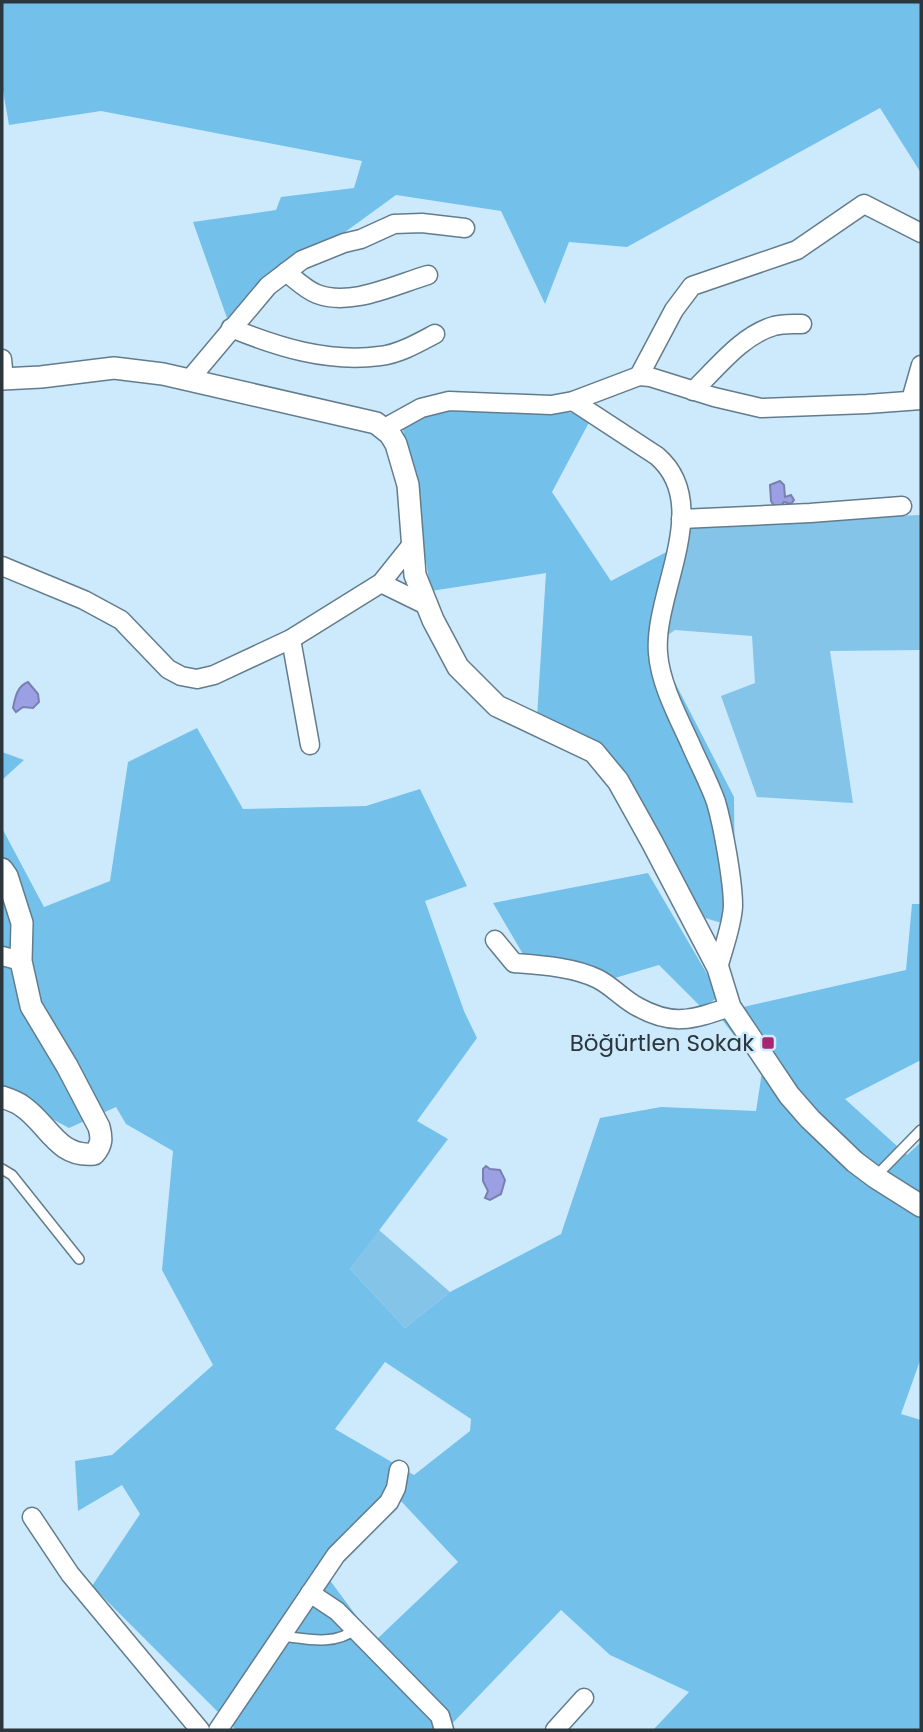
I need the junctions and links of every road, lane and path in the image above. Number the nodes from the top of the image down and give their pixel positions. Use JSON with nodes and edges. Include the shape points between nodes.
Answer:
{"nodes":[{"id":1,"x":465,"y":228,"type":"dead end"},
{"id":2,"x":921,"y":233,"type":"edge"},
{"id":3,"x":286,"y":272,"type":"junction"},
{"id":4,"x":428,"y":275,"type":"dead end"},
{"id":5,"x":802,"y":324,"type":"dead end"},
{"id":6,"x":231,"y":328,"type":"junction"},
{"id":7,"x":435,"y":334,"type":"dead end"},
{"id":8,"x":921,"y":365,"type":"edge"},
{"id":9,"x":2,"y":372,"type":"edge"},
{"id":10,"x":639,"y":376,"type":"junction"},
{"id":11,"x":189,"y":380,"type":"junction"},
{"id":12,"x":694,"y":391,"type":"junction"},
{"id":13,"x":916,"y":400,"type":"edge"},
{"id":14,"x":573,"y":401,"type":"junction"},
{"id":15,"x":383,"y":429,"type":"junction"},
{"id":16,"x":902,"y":506,"type":"dead end"},
{"id":17,"x":681,"y":519,"type":"junction"},
{"id":18,"x":413,"y":543,"type":"junction"},
{"id":19,"x":2,"y":566,"type":"edge"},
{"id":20,"x":381,"y":583,"type":"junction"},
{"id":21,"x":428,"y":606,"type":"junction"},
{"id":22,"x":291,"y":639,"type":"junction"},
{"id":23,"x":310,"y":745,"type":"dead end"},
{"id":24,"x":2,"y":869,"type":"edge"},
{"id":25,"x":495,"y":940,"type":"dead end"},
{"id":26,"x":11,"y":959,"type":"edge"},
{"id":27,"x":718,"y":968,"type":"junction"},
{"id":28,"x":730,"y":1007,"type":"junction"},
{"id":29,"x":2,"y":1097,"type":"edge"},
{"id":30,"x":921,"y":1130,"type":"edge"},
{"id":31,"x":2,"y":1169,"type":"edge"},
{"id":32,"x":875,"y":1177,"type":"junction"},
{"id":33,"x":921,"y":1206,"type":"edge"},
{"id":34,"x":79,"y":1259,"type":"dead end"},
{"id":35,"x":399,"y":1470,"type":"dead end"},
{"id":36,"x":32,"y":1517,"type":"dead end"},
{"id":37,"x":310,"y":1593,"type":"junction"},
{"id":38,"x":356,"y":1629,"type":"junction"},
{"id":39,"x":282,"y":1636,"type":"junction"},
{"id":40,"x":584,"y":1698,"type":"dead end"},
{"id":41,"x":200,"y":1730,"type":"edge"},
{"id":42,"x":218,"y":1730,"type":"edge"},
{"id":43,"x":444,"y":1730,"type":"edge"},
{"id":44,"x":555,"y":1730,"type":"edge"}],
"edges":[{"from":1,"to":3,"type":"street","via":[[394,224],[302,260]]},
{"from":2,"to":10,"type":"street","via":[[864,204],[797,250],[692,286]]},
{"from":3,"to":4,"type":"street","via":[[314,293],[336,299]]},
{"from":3,"to":6,"type":"street"},
{"from":5,"to":12,"type":"street","via":[[762,330]]},
{"from":6,"to":7,"type":"street","via":[[281,348],[334,357],[380,356],[412,347]]},
{"from":6,"to":11,"type":"street"},
{"from":8,"to":13,"type":"street"},
{"from":9,"to":11,"type":"street","via":[[41,377],[114,368]]},
{"from":10,"to":12,"type":"street"},
{"from":10,"to":14,"type":"street"},
{"from":11,"to":15,"type":"street","via":[[376,423]]},
{"from":12,"to":13,"type":"street","via":[[761,408]]},
{"from":14,"to":15,"type":"street","via":[[551,405],[449,401],[421,408]]},
{"from":14,"to":17,"type":"street","via":[[667,465],[679,487]]},
{"from":15,"to":18,"type":"street","via":[[396,444],[408,485]]},
{"from":16,"to":17,"type":"street"},
{"from":17,"to":27,"type":"street","via":[[659,628],[658,655],[669,697],[716,802],[721,827],[733,908]]},
{"from":18,"to":20,"type":"street"},
{"from":18,"to":21,"type":"street","via":[[415,575]]},
{"from":19,"to":22,"type":"street","via":[[121,620],[181,676],[214,675]]},
{"from":20,"to":21,"type":"street"},
{"from":20,"to":22,"type":"street"},
{"from":21,"to":27,"type":"street","via":[[458,667],[497,706],[594,752],[618,781]]},
{"from":22,"to":23,"type":"street"},
{"from":24,"to":26,"type":"street","via":[[22,923]]},
{"from":25,"to":28,"type":"street","via":[[514,963],[598,979],[638,1008],[670,1020],[689,1020]]},
{"from":26,"to":29,"type":"street","via":[[99,1127],[99,1149],[94,1154],[72,1153],[23,1106]]},
{"from":27,"to":28,"type":"street"},
{"from":28,"to":32,"type":"street","via":[[789,1096],[834,1144]]},
{"from":30,"to":32,"type":"lane"},
{"from":31,"to":34,"type":"lane","via":[[12,1175]]},
{"from":32,"to":33,"type":"street"},
{"from":35,"to":37,"type":"street","via":[[397,1488],[388,1502],[343,1546]]},
{"from":36,"to":41,"type":"street","via":[[70,1574]]},
{"from":37,"to":38,"type":"street"},
{"from":37,"to":39,"type":"street"},
{"from":38,"to":39,"type":"lane","via":[[327,1641]]},
{"from":38,"to":43,"type":"street","via":[[440,1716]]},
{"from":39,"to":42,"type":"street"},
{"from":40,"to":44,"type":"street"}]}
